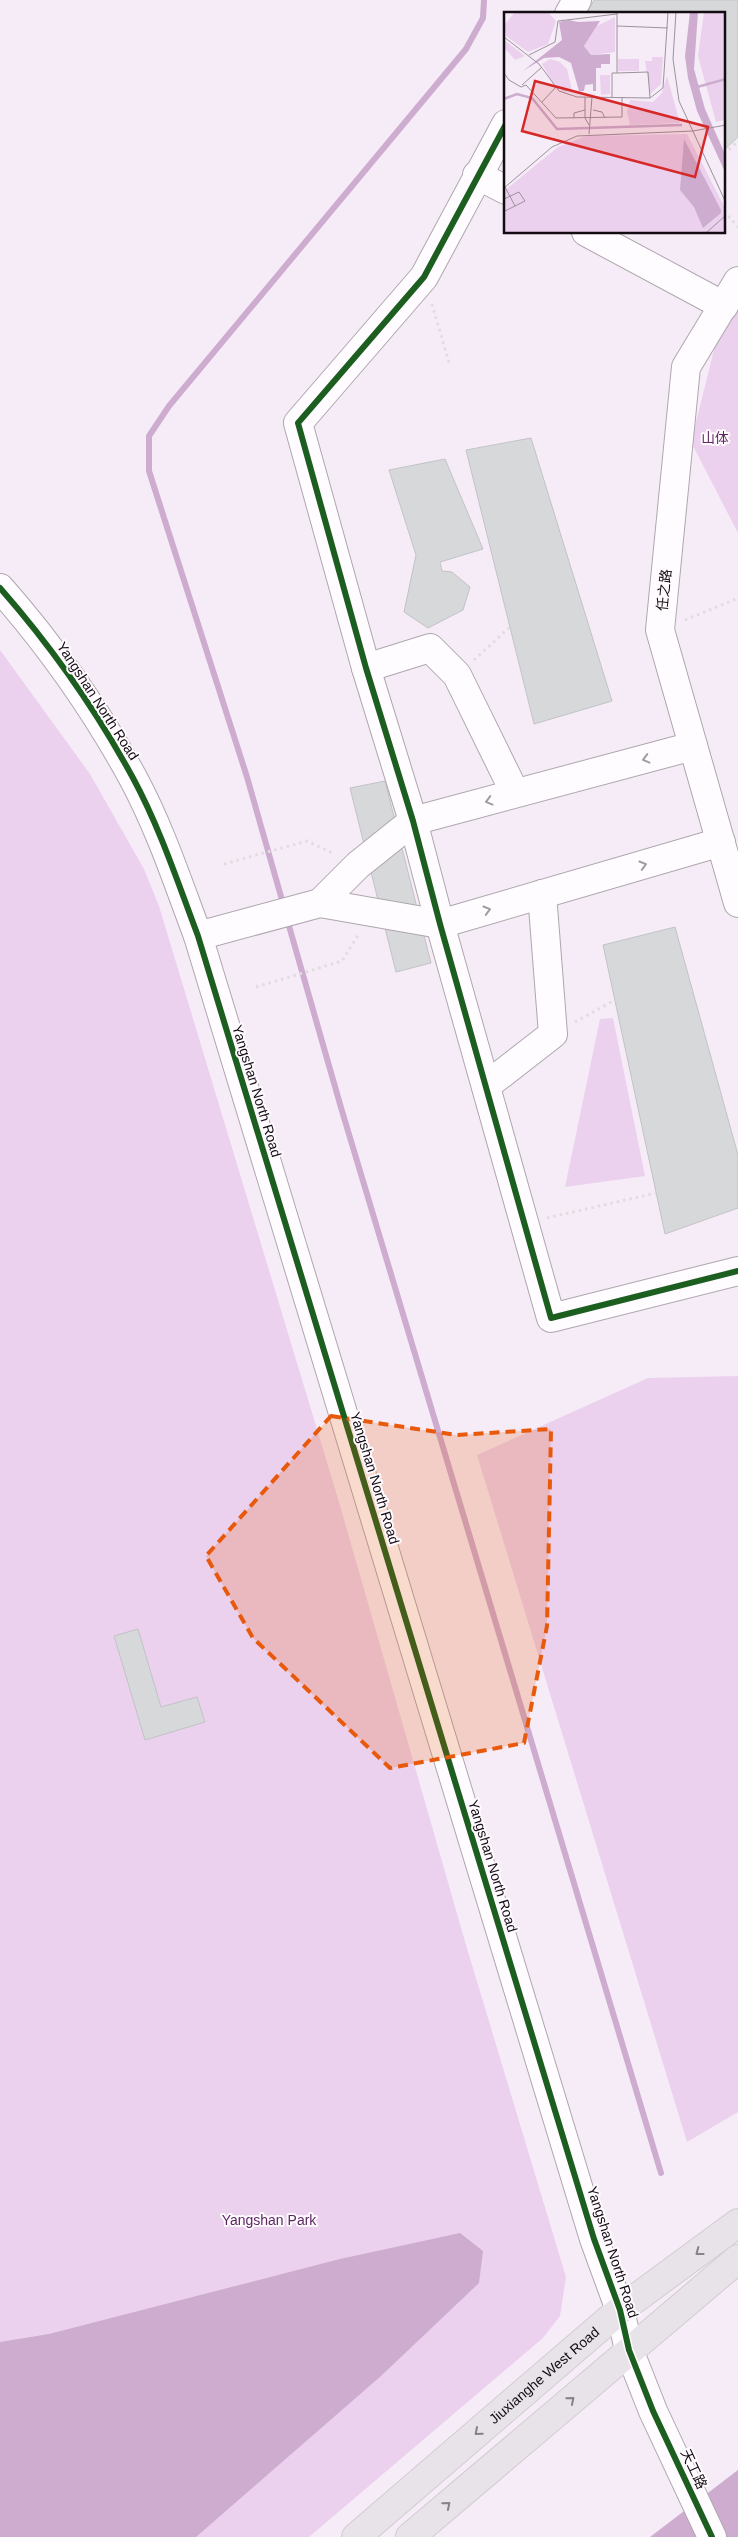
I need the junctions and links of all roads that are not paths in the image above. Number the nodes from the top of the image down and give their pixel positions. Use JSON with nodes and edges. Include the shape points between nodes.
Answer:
{"nodes":[{"id":1,"x":577,"y":0,"type":"edge"},
{"id":2,"x":570,"y":12,"type":"edge"},
{"id":3,"x":504,"y":128,"type":"edge"},
{"id":4,"x":477,"y":175,"type":"junction"},
{"id":5,"x":504,"y":189,"type":"edge"},
{"id":6,"x":590,"y":234,"type":"edge"},
{"id":7,"x":738,"y":280,"type":"edge"},
{"id":8,"x":724,"y":306,"type":"junction"},
{"id":9,"x":0,"y":588,"type":"edge"},
{"id":10,"x":366,"y":668,"type":"junction"},
{"id":11,"x":693,"y":746,"type":"junction"},
{"id":12,"x":515,"y":793,"type":"junction"},
{"id":13,"x":413,"y":821,"type":"junction"},
{"id":14,"x":721,"y":842,"type":"junction"},
{"id":15,"x":542,"y":894,"type":"junction"},
{"id":16,"x":320,"y":903,"type":"junction"},
{"id":17,"x":738,"y":903,"type":"edge"},
{"id":18,"x":440,"y":924,"type":"junction"},
{"id":19,"x":198,"y":936,"type":"junction"},
{"id":20,"x":486,"y":1086,"type":"junction"},
{"id":21,"x":738,"y":1271,"type":"edge"},
{"id":22,"x":738,"y":2223,"type":"edge"},
{"id":23,"x":738,"y":2259,"type":"edge"},
{"id":24,"x":620,"y":2310,"type":"junction"},
{"id":25,"x":630,"y":2350,"type":"junction"},
{"id":26,"x":653,"y":2411,"type":"joint"},
{"id":27,"x":356,"y":2537,"type":"edge"},
{"id":28,"x":410,"y":2537,"type":"edge"},
{"id":29,"x":712,"y":2537,"type":"edge"}],
"edges":[{"from":1,"to":2,"type":"street"},
{"from":3,"to":4,"type":"street"},
{"from":4,"to":5,"type":"street"},
{"from":4,"to":10,"type":"street","via":[[424,277],[298,423]]},
{"from":6,"to":8,"type":"street"},
{"from":7,"to":8,"type":"street","name":"任之路"},
{"from":8,"to":11,"type":"street","name":"任之路","via":[[686,366],[660,630]]},
{"from":9,"to":19,"type":"street","name":"Yangshan North Road","via":[[38,631],[93,711],[133,778],[163,842]]},
{"from":10,"to":12,"type":"street","via":[[430,648],[457,675]]},
{"from":10,"to":13,"type":"street"},
{"from":11,"to":12,"type":"street","one_way":true},
{"from":11,"to":14,"type":"street","name":"任之路"},
{"from":12,"to":13,"type":"street","one_way":true},
{"from":13,"to":16,"type":"street","via":[[358,865]]},
{"from":13,"to":18,"type":"street"},
{"from":15,"to":14,"type":"street","one_way":true},
{"from":14,"to":17,"type":"street","name":"任之路"},
{"from":18,"to":15,"type":"street","one_way":true},
{"from":15,"to":20,"type":"street","via":[[553,1034]]},
{"from":16,"to":18,"type":"street"},
{"from":16,"to":19,"type":"street"},
{"from":18,"to":20,"type":"street"},
{"from":19,"to":24,"type":"street","name":"Yangshan North Road","via":[[594,2239]]},
{"from":20,"to":21,"type":"street","via":[[551,1318]]},
{"from":22,"to":24,"type":"main road","name":"Jiuxianghe West Road","one_way":true},
{"from":23,"to":25,"type":"main road"},
{"from":24,"to":25,"type":"street","name":"Yangshan North Road"},
{"from":24,"to":27,"type":"main road","name":"Jiuxianghe West Road","one_way":true},
{"from":25,"to":26,"type":"street","name":"Yangshan North Road"},
{"from":28,"to":25,"type":"main road","one_way":true},
{"from":26,"to":29,"type":"street","name":"天工路"}]}
